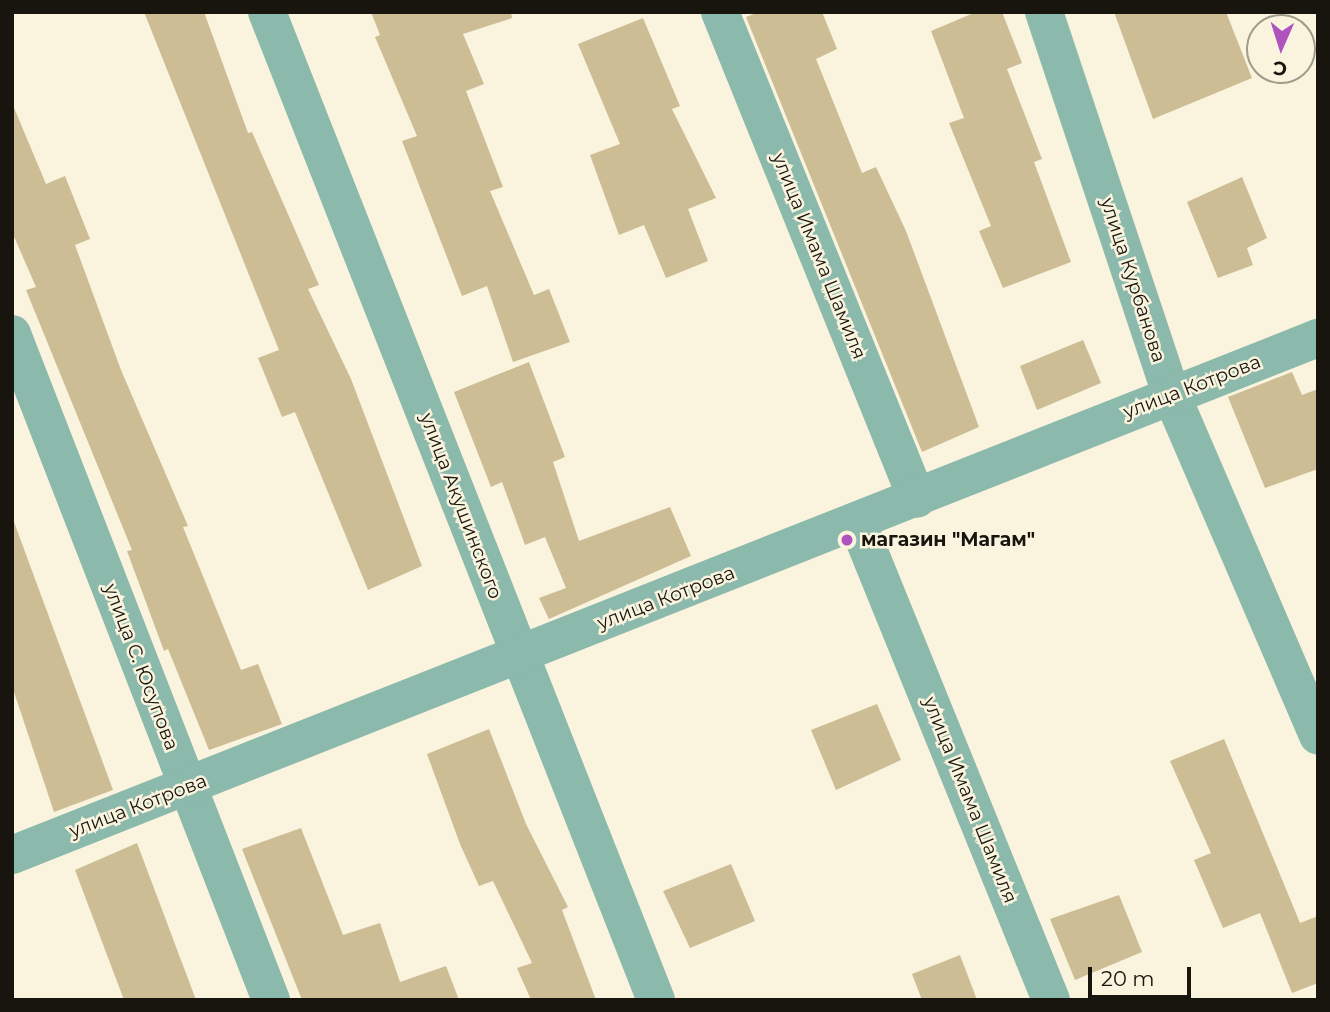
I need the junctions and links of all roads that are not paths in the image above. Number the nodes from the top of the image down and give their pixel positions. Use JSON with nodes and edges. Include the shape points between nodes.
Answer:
{"nodes":[{"id":1,"x":267,"y":12,"type":"edge"},
{"id":2,"x":720,"y":12,"type":"edge"},
{"id":3,"x":1044,"y":12,"type":"edge"},
{"id":4,"x":12,"y":334,"type":"edge"},
{"id":5,"x":1318,"y":338,"type":"edge"},
{"id":6,"x":1171,"y":394,"type":"junction"},
{"id":7,"x":917,"y":499,"type":"junction"},
{"id":8,"x":857,"y":522,"type":"junction"},
{"id":9,"x":520,"y":655,"type":"junction"},
{"id":10,"x":1318,"y":736,"type":"edge"},
{"id":11,"x":188,"y":786,"type":"junction"},
{"id":12,"x":12,"y":855,"type":"edge"},
{"id":13,"x":271,"y":1000,"type":"edge"},
{"id":14,"x":656,"y":1000,"type":"edge"},
{"id":15,"x":1051,"y":1000,"type":"edge"}],
"edges":[{"from":1,"to":9,"type":"street","name":"улица Акушинского"},
{"from":2,"to":7,"type":"street","name":"улица Имама Шамиля"},
{"from":3,"to":6,"type":"street","name":"улица Курбанова"},
{"from":4,"to":11,"type":"street","name":"улица С. Юсупова"},
{"from":5,"to":6,"type":"street","name":"улица Котрова"},
{"from":6,"to":7,"type":"street","name":"улица Котрова"},
{"from":6,"to":10,"type":"street","name":"улица Курбанова"},
{"from":7,"to":8,"type":"street","name":"улица Котрова"},
{"from":8,"to":9,"type":"street","name":"улица Котрова"},
{"from":8,"to":15,"type":"street","name":"улица Имама Шамиля"},
{"from":9,"to":11,"type":"street","name":"улица Котрова"},
{"from":9,"to":14,"type":"street","name":"улица Акушинского"},
{"from":11,"to":12,"type":"street","name":"улица Котрова"},
{"from":11,"to":13,"type":"street","name":"улица С. Юсупова"}]}
